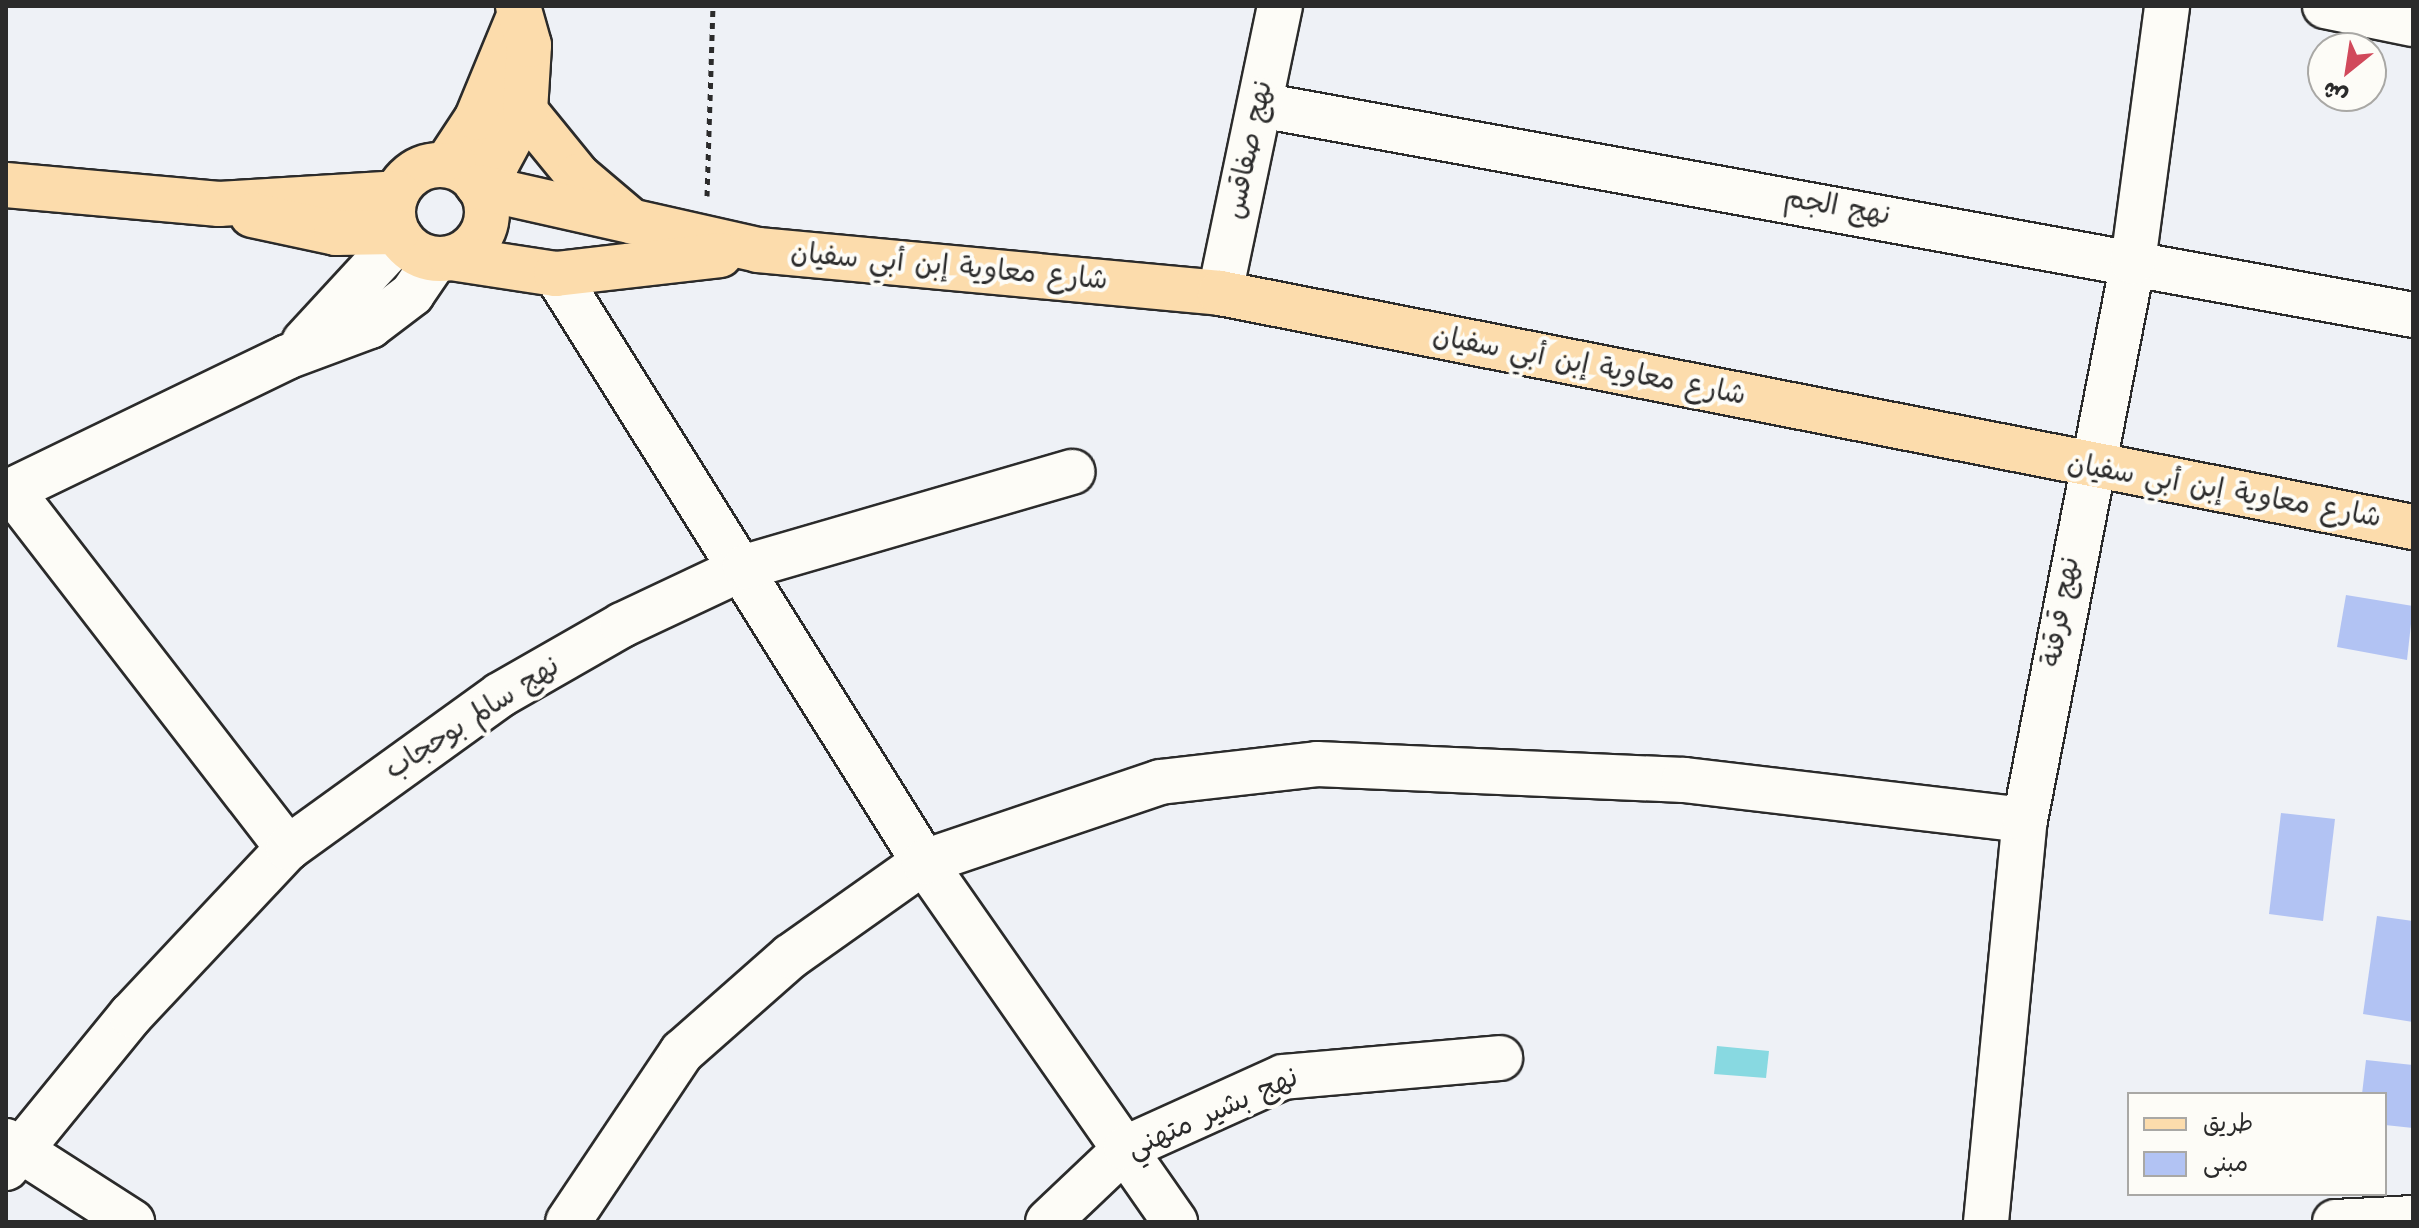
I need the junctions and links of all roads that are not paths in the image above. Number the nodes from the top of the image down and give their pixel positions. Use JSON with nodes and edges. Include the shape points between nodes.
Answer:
{"nodes":[{"id":1,"x":1280,"y":6,"type":"edge"},
{"id":2,"x":2167,"y":6,"type":"edge"},
{"id":3,"x":2325,"y":6,"type":"edge"},
{"id":4,"x":519,"y":10,"type":"edge"},
{"id":5,"x":2413,"y":24,"type":"edge"},
{"id":6,"x":1260,"y":105,"type":"junction"},
{"id":7,"x":525,"y":111,"type":"junction"},
{"id":8,"x":467,"y":179,"type":"junction"},
{"id":9,"x":6,"y":185,"type":"edge"},
{"id":10,"x":643,"y":229,"type":"junction"},
{"id":11,"x":416,"y":236,"type":"junction"},
{"id":12,"x":758,"y":250,"type":"junction"},
{"id":13,"x":2133,"y":262,"type":"junction"},
{"id":14,"x":556,"y":274,"type":"junction"},
{"id":15,"x":1220,"y":293,"type":"junction"},
{"id":16,"x":2413,"y":315,"type":"edge"},
{"id":17,"x":2088,"y":467,"type":"junction"},
{"id":18,"x":1072,"y":472,"type":"dead end"},
{"id":19,"x":9,"y":492,"type":"edge"},
{"id":20,"x":2413,"y":527,"type":"edge"},
{"id":21,"x":745,"y":567,"type":"junction"},
{"id":22,"x":2025,"y":820,"type":"junction"},
{"id":23,"x":288,"y":848,"type":"junction"},
{"id":24,"x":924,"y":862,"type":"junction"},
{"id":25,"x":1500,"y":1058,"type":"dead end"},
{"id":26,"x":1126,"y":1148,"type":"junction"},
{"id":27,"x":10,"y":1152,"type":"edge"},
{"id":28,"x":2413,"y":1218,"type":"edge"},
{"id":29,"x":132,"y":1222,"type":"edge"},
{"id":30,"x":568,"y":1222,"type":"edge"},
{"id":31,"x":1048,"y":1222,"type":"edge"},
{"id":32,"x":1175,"y":1222,"type":"edge"},
{"id":33,"x":1986,"y":1222,"type":"edge"},
{"id":34,"x":2335,"y":1222,"type":"edge"}],
"edges":[{"from":1,"to":6,"type":"street","name":"نهج صفاقس"},
{"from":2,"to":13,"type":"street","name":"نهج قرقنة"},
{"from":3,"to":5,"type":"street"},
{"from":4,"to":7,"type":"main road","via":[[529,45]]},
{"from":4,"to":8,"type":"main road","via":[[483,105]]},
{"from":6,"to":13,"type":"street","name":"نهج الجم"},
{"from":6,"to":15,"type":"street","name":"نهج صفاقس"},
{"from":7,"to":8,"type":"main road","via":[[497,163]]},
{"from":7,"to":10,"type":"main road","via":[[578,176]]},
{"from":8,"to":10,"type":"main road","name":"شارع معاوية إبن أبي سفيان"},
{"from":8,"to":11,"type":"main road","via":[[422,168]]},
{"from":8,"to":11,"type":"main road","via":[[484,230]]},
{"from":9,"to":11,"type":"main road","name":"شارع معاوية إبن أبي سفيان","via":[[219,204],[277,224]]},
{"from":10,"to":12,"type":"main road","name":"شارع معاوية إبن أبي سفيان"},
{"from":11,"to":14,"type":"main road","name":"شارع معاوية إبن أبي سفيان"},
{"from":11,"to":19,"type":"street","via":[[287,357]]},
{"from":12,"to":14,"type":"main road","name":"شارع معاوية إبن أبي سفيان"},
{"from":12,"to":15,"type":"main road","name":"شارع معاوية إبن أبي سفيان"},
{"from":13,"to":16,"type":"street","name":"نهج الجم"},
{"from":13,"to":17,"type":"street","name":"نهج قرقنة"},
{"from":14,"to":21,"type":"street"},
{"from":15,"to":17,"type":"main road","name":"شارع معاوية إبن أبي سفيان"},
{"from":17,"to":20,"type":"main road","name":"شارع معاوية إبن أبي سفيان"},
{"from":17,"to":22,"type":"street","name":"نهج قرقنة"},
{"from":18,"to":21,"type":"street","name":"نهج سالم بوحجاب"},
{"from":19,"to":23,"type":"street"},
{"from":21,"to":23,"type":"street","name":"نهج سالم بوحجاب","via":[[622,625],[500,695]]},
{"from":21,"to":24,"type":"street"},
{"from":22,"to":24,"type":"street","via":[[1684,780],[1317,764],[1160,782]]},
{"from":22,"to":33,"type":"street","name":"نهج قرقنة"},
{"from":23,"to":27,"type":"street","name":"نهج سالم بوحجاب"},
{"from":24,"to":26,"type":"street"},
{"from":24,"to":30,"type":"street","via":[[716,1014],[682,1052]]},
{"from":25,"to":26,"type":"street","name":"نهج بشير متهني","via":[[1283,1077]]},
{"from":26,"to":31,"type":"street","name":"نهج بشير متهني"},
{"from":26,"to":32,"type":"street"},
{"from":27,"to":29,"type":"street"},
{"from":28,"to":34,"type":"street"}]}
